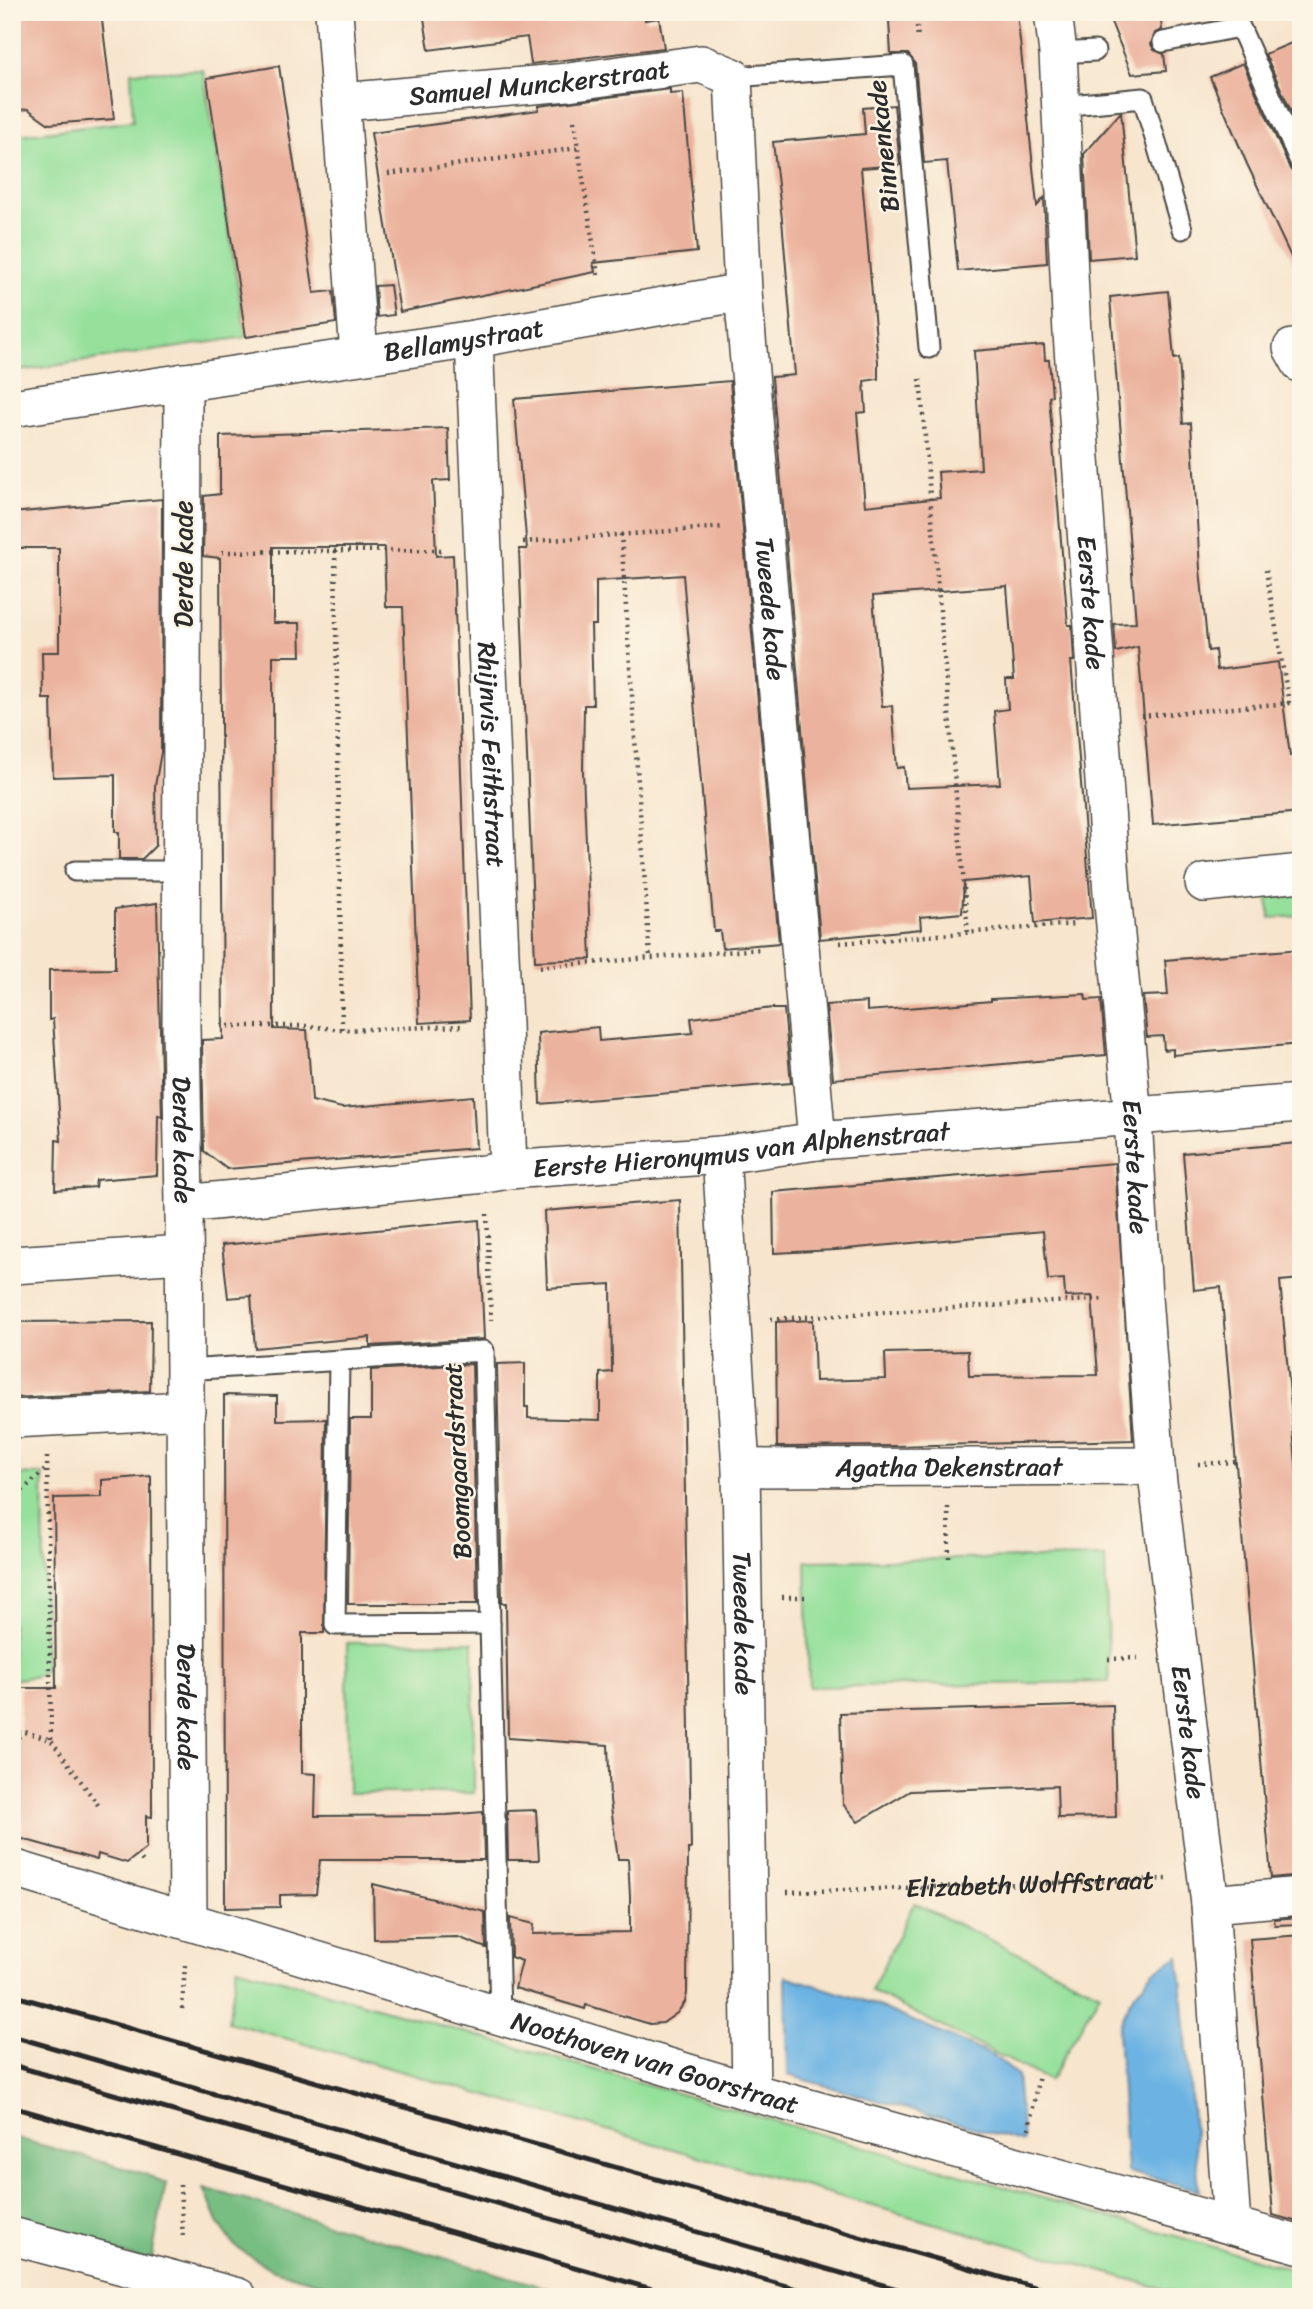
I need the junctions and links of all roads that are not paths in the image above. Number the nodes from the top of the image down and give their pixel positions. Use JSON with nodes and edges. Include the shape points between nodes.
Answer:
{"nodes":[{"id":1,"x":334,"y":12,"type":"edge"},
{"id":2,"x":1053,"y":12,"type":"edge"},
{"id":3,"x":1163,"y":42,"type":"dead end"},
{"id":4,"x":1095,"y":51,"type":"dead end"},
{"id":5,"x":1058,"y":53,"type":"junction"},
{"id":6,"x":733,"y":77,"type":"junction"},
{"id":7,"x":342,"y":102,"type":"junction"},
{"id":8,"x":1060,"y":106,"type":"junction"},
{"id":9,"x":1301,"y":164,"type":"edge"},
{"id":10,"x":1182,"y":229,"type":"dead end"},
{"id":11,"x":743,"y":292,"type":"junction"},
{"id":12,"x":474,"y":339,"type":"junction"},
{"id":13,"x":929,"y":348,"type":"road end"},
{"id":14,"x":359,"y":355,"type":"junction"},
{"id":15,"x":183,"y":382,"type":"junction"},
{"id":16,"x":12,"y":408,"type":"edge"},
{"id":17,"x":75,"y":871,"type":"dead end"},
{"id":18,"x":181,"y":871,"type":"junction"},
{"id":19,"x":1301,"y":873,"type":"edge"},
{"id":20,"x":1204,"y":883,"type":"dead end"},
{"id":21,"x":1301,"y":1102,"type":"edge"},
{"id":22,"x":1133,"y":1117,"type":"junction"},
{"id":23,"x":817,"y":1141,"type":"junction"},
{"id":24,"x":721,"y":1155,"type":"junction"},
{"id":25,"x":496,"y":1172,"type":"junction"},
{"id":26,"x":184,"y":1204,"type":"junction"},
{"id":27,"x":184,"y":1254,"type":"junction"},
{"id":28,"x":12,"y":1265,"type":"edge"},
{"id":29,"x":339,"y":1362,"type":"junction"},
{"id":30,"x":185,"y":1370,"type":"junction"},
{"id":31,"x":186,"y":1410,"type":"junction"},
{"id":32,"x":12,"y":1419,"type":"edge"},
{"id":33,"x":1156,"y":1466,"type":"junction"},
{"id":34,"x":741,"y":1468,"type":"junction"},
{"id":35,"x":489,"y":1624,"type":"junction"},
{"id":36,"x":12,"y":1868,"type":"edge"},
{"id":37,"x":1301,"y":1896,"type":"edge"},
{"id":38,"x":1210,"y":1905,"type":"junction"},
{"id":39,"x":188,"y":1920,"type":"junction"},
{"id":40,"x":500,"y":2015,"type":"junction"},
{"id":41,"x":751,"y":2092,"type":"junction"},
{"id":42,"x":1232,"y":2226,"type":"junction"},
{"id":43,"x":12,"y":2236,"type":"edge"},
{"id":44,"x":1301,"y":2245,"type":"edge"},
{"id":45,"x":186,"y":2290,"type":"edge"},
{"id":46,"x":239,"y":2297,"type":"edge"}],
"edges":[{"from":1,"to":7,"type":"street"},
{"from":2,"to":5,"type":"street","name":"Eerste kade"},
{"from":3,"to":9,"type":"lane","via":[[1240,27]]},
{"from":4,"to":5,"type":"lane"},
{"from":5,"to":8,"type":"street","name":"Eerste kade"},
{"from":6,"to":7,"type":"street","name":"Samuel Munckerstraat","via":[[701,64],[568,82]]},
{"from":6,"to":11,"type":"street","name":"Tweede kade"},
{"from":6,"to":13,"type":"lane","name":"Binnenkade","via":[[902,65]]},
{"from":7,"to":14,"type":"street"},
{"from":8,"to":10,"type":"lane","via":[[1143,98]]},
{"from":8,"to":22,"type":"street","name":"Eerste kade","via":[[1113,902]]},
{"from":11,"to":12,"type":"street","name":"Bellamystraat"},
{"from":11,"to":23,"type":"street","name":"Tweede kade"},
{"from":12,"to":14,"type":"street","name":"Bellamystraat"},
{"from":12,"to":25,"type":"street","name":"Rhijnvis Feithstraat","via":[[503,1024]]},
{"from":14,"to":15,"type":"street","name":"Bellamystraat"},
{"from":15,"to":16,"type":"street","name":"Bellamystraat"},
{"from":15,"to":18,"type":"street","name":"Derde kade"},
{"from":17,"to":18,"type":"lane"},
{"from":18,"to":26,"type":"street","name":"Derde kade"},
{"from":19,"to":20,"type":"street"},
{"from":21,"to":22,"type":"street","name":"Eerste Hieronymus van Alphenstraat"},
{"from":22,"to":23,"type":"street","name":"Eerste Hieronymus van Alphenstraat"},
{"from":22,"to":33,"type":"street","name":"Eerste kade"},
{"from":23,"to":24,"type":"street","name":"Eerste Hieronymus van Alphenstraat"},
{"from":24,"to":25,"type":"street","name":"Eerste Hieronymus van Alphenstraat"},
{"from":24,"to":34,"type":"street","name":"Tweede kade"},
{"from":25,"to":26,"type":"street","name":"Eerste Hieronymus van Alphenstraat"},
{"from":26,"to":27,"type":"street","name":"Derde kade"},
{"from":27,"to":28,"type":"street"},
{"from":27,"to":30,"type":"street","name":"Derde kade"},
{"from":29,"to":30,"type":"lane","name":"Boomgaardstraat"},
{"from":29,"to":35,"type":"lane","via":[[335,1625]]},
{"from":29,"to":35,"type":"lane","name":"Boomgaardstraat","via":[[484,1351]]},
{"from":30,"to":31,"type":"street","name":"Derde kade"},
{"from":31,"to":32,"type":"street"},
{"from":31,"to":39,"type":"street","name":"Derde kade"},
{"from":33,"to":34,"type":"street","name":"Agatha Dekenstraat"},
{"from":33,"to":38,"type":"street","name":"Eerste kade"},
{"from":34,"to":41,"type":"street","name":"Tweede kade"},
{"from":35,"to":40,"type":"lane","name":"Boomgaardstraat"},
{"from":36,"to":39,"type":"street","name":"Noothoven van Goorstraat"},
{"from":37,"to":38,"type":"street"},
{"from":38,"to":42,"type":"street","name":"Eerste kade"},
{"from":39,"to":40,"type":"street","name":"Noothoven van Goorstraat"},
{"from":40,"to":41,"type":"street","name":"Noothoven van Goorstraat"},
{"from":41,"to":42,"type":"street","name":"Noothoven van Goorstraat"},
{"from":42,"to":44,"type":"street","name":"Noothoven van Goorstraat"},
{"from":43,"to":45,"type":"street"},
{"from":45,"to":46,"type":"street"}]}
